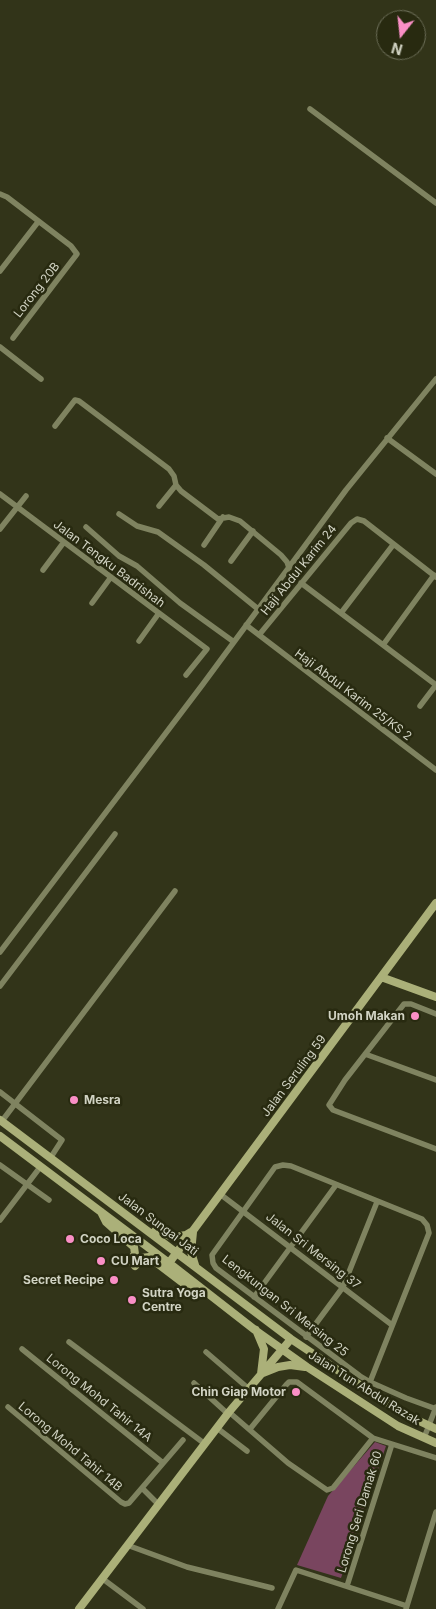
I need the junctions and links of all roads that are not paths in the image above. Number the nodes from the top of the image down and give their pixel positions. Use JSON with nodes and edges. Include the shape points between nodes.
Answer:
{"nodes":[{"id":1,"x":310,"y":109,"type":"dead end"},
{"id":2,"x":0,"y":194,"type":"edge"},
{"id":3,"x":436,"y":203,"type":"edge"},
{"id":4,"x":38,"y":222,"type":"junction"},
{"id":5,"x":0,"y":271,"type":"edge"},
{"id":6,"x":13,"y":338,"type":"dead end"},
{"id":7,"x":0,"y":347,"type":"edge"},
{"id":8,"x":41,"y":379,"type":"dead end"},
{"id":9,"x":436,"y":379,"type":"edge"},
{"id":10,"x":55,"y":426,"type":"dead end"},
{"id":11,"x":387,"y":438,"type":"junction"},
{"id":12,"x":436,"y":474,"type":"edge"},
{"id":13,"x":176,"y":485,"type":"junction"},
{"id":14,"x":0,"y":494,"type":"edge"},
{"id":15,"x":26,"y":496,"type":"dead end"},
{"id":16,"x":159,"y":506,"type":"dead end"},
{"id":17,"x":17,"y":507,"type":"junction"},
{"id":18,"x":119,"y":514,"type":"dead end"},
{"id":19,"x":223,"y":517,"type":"junction"},
{"id":20,"x":86,"y":526,"type":"dead end"},
{"id":21,"x":0,"y":529,"type":"edge"},
{"id":22,"x":252,"y":531,"type":"junction"},
{"id":23,"x":64,"y":542,"type":"junction"},
{"id":24,"x":204,"y":545,"type":"dead end"},
{"id":25,"x":393,"y":545,"type":"junction"},
{"id":26,"x":231,"y":561,"type":"dead end"},
{"id":27,"x":288,"y":568,"type":"junction"},
{"id":28,"x":43,"y":570,"type":"dead end"},
{"id":29,"x":435,"y":576,"type":"edge"},
{"id":30,"x":111,"y":577,"type":"junction"},
{"id":31,"x":302,"y":583,"type":"junction"},
{"id":32,"x":92,"y":603,"type":"dead end"},
{"id":33,"x":258,"y":609,"type":"junction"},
{"id":34,"x":158,"y":613,"type":"junction"},
{"id":35,"x":341,"y":613,"type":"junction"},
{"id":36,"x":246,"y":626,"type":"junction"},
{"id":37,"x":259,"y":635,"type":"junction"},
{"id":38,"x":139,"y":640,"type":"dead end"},
{"id":39,"x":234,"y":642,"type":"junction"},
{"id":40,"x":383,"y":645,"type":"junction"},
{"id":41,"x":186,"y":675,"type":"dead end"},
{"id":42,"x":436,"y":685,"type":"edge"},
{"id":43,"x":420,"y":706,"type":"dead end"},
{"id":44,"x":436,"y":770,"type":"edge"},
{"id":45,"x":115,"y":834,"type":"dead end"},
{"id":46,"x":175,"y":891,"type":"dead end"},
{"id":47,"x":436,"y":903,"type":"edge"},
{"id":48,"x":0,"y":952,"type":"edge"},
{"id":49,"x":381,"y":977,"type":"junction"},
{"id":50,"x":0,"y":986,"type":"edge"},
{"id":51,"x":436,"y":997,"type":"edge"},
{"id":52,"x":436,"y":1014,"type":"edge"},
{"id":53,"x":365,"y":1054,"type":"junction"},
{"id":54,"x":436,"y":1080,"type":"edge"},
{"id":55,"x":0,"y":1092,"type":"edge"},
{"id":56,"x":16,"y":1104,"type":"junction"},
{"id":57,"x":1,"y":1120,"type":"edge"},
{"id":58,"x":0,"y":1136,"type":"edge"},
{"id":59,"x":436,"y":1149,"type":"edge"},
{"id":60,"x":51,"y":1157,"type":"junction"},
{"id":61,"x":0,"y":1165,"type":"edge"},
{"id":62,"x":41,"y":1166,"type":"junction"},
{"id":63,"x":27,"y":1185,"type":"junction"},
{"id":64,"x":336,"y":1185,"type":"junction"},
{"id":65,"x":220,"y":1194,"type":"junction"},
{"id":66,"x":49,"y":1200,"type":"dead end"},
{"id":67,"x":377,"y":1202,"type":"junction"},
{"id":68,"x":100,"y":1211,"type":"junction"},
{"id":69,"x":244,"y":1211,"type":"junction"},
{"id":70,"x":0,"y":1220,"type":"edge"},
{"id":71,"x":135,"y":1220,"type":"junction"},
{"id":72,"x":193,"y":1230,"type":"junction"},
{"id":73,"x":290,"y":1247,"type":"junction"},
{"id":74,"x":177,"y":1252,"type":"junction"},
{"id":75,"x":169,"y":1263,"type":"junction"},
{"id":76,"x":196,"y":1267,"type":"junction"},
{"id":77,"x":343,"y":1287,"type":"junction"},
{"id":78,"x":205,"y":1291,"type":"junction"},
{"id":79,"x":254,"y":1297,"type":"junction"},
{"id":80,"x":392,"y":1325,"type":"junction"},
{"id":81,"x":255,"y":1330,"type":"junction"},
{"id":82,"x":306,"y":1337,"type":"junction"},
{"id":83,"x":291,"y":1339,"type":"junction"},
{"id":84,"x":69,"y":1342,"type":"dead end"},
{"id":85,"x":22,"y":1349,"type":"dead end"},
{"id":86,"x":283,"y":1349,"type":"junction"},
{"id":87,"x":206,"y":1352,"type":"dead end"},
{"id":88,"x":307,"y":1367,"type":"junction"},
{"id":89,"x":261,"y":1374,"type":"junction"},
{"id":90,"x":370,"y":1382,"type":"junction"},
{"id":91,"x":194,"y":1383,"type":"dead end"},
{"id":92,"x":244,"y":1385,"type":"junction"},
{"id":93,"x":8,"y":1407,"type":"dead end"},
{"id":94,"x":436,"y":1409,"type":"edge"},
{"id":95,"x":226,"y":1411,"type":"junction"},
{"id":96,"x":432,"y":1427,"type":"edge"},
{"id":97,"x":218,"y":1428,"type":"junction"},
{"id":98,"x":250,"y":1429,"type":"junction"},
{"id":99,"x":373,"y":1438,"type":"junction"},
{"id":100,"x":424,"y":1438,"type":"junction"},
{"id":101,"x":183,"y":1440,"type":"dead end"},
{"id":102,"x":203,"y":1443,"type":"junction"},
{"id":103,"x":436,"y":1443,"type":"edge"},
{"id":104,"x":392,"y":1444,"type":"junction"},
{"id":105,"x":247,"y":1451,"type":"dead end"},
{"id":106,"x":436,"y":1458,"type":"edge"},
{"id":107,"x":163,"y":1463,"type":"junction"},
{"id":108,"x":146,"y":1492,"type":"junction"},
{"id":109,"x":158,"y":1504,"type":"junction"},
{"id":110,"x":436,"y":1512,"type":"edge"},
{"id":111,"x":127,"y":1545,"type":"junction"},
{"id":112,"x":103,"y":1579,"type":"junction"},
{"id":113,"x":347,"y":1586,"type":"junction"},
{"id":114,"x":272,"y":1588,"type":"dead end"},
{"id":115,"x":407,"y":1608,"type":"edge"},
{"id":116,"x":79,"y":1609,"type":"edge"},
{"id":117,"x":142,"y":1609,"type":"edge"},
{"id":118,"x":278,"y":1609,"type":"edge"}],
"edges":[{"from":1,"to":3,"type":"street"},
{"from":2,"to":4,"type":"street"},
{"from":4,"to":5,"type":"street"},
{"from":4,"to":6,"type":"street","name":"Lorong 20B","via":[[77,254]]},
{"from":7,"to":8,"type":"street"},
{"from":9,"to":11,"type":"street"},
{"from":10,"to":13,"type":"street","via":[[75,400],[79,401],[169,469]]},
{"from":11,"to":12,"type":"street"},
{"from":11,"to":27,"type":"street"},
{"from":13,"to":16,"type":"street"},
{"from":13,"to":19,"type":"street","via":[[218,518]]},
{"from":14,"to":17,"type":"street","name":"Jalan Tengku Badrishah"},
{"from":15,"to":17,"type":"street"},
{"from":17,"to":21,"type":"street"},
{"from":17,"to":23,"type":"street","name":"Jalan Tengku Badrishah"},
{"from":18,"to":33,"type":"street","via":[[137,526],[158,532]]},
{"from":19,"to":22,"type":"street","via":[[240,521]]},
{"from":19,"to":24,"type":"street"},
{"from":20,"to":39,"type":"street","via":[[119,556],[137,566],[180,603]]},
{"from":22,"to":26,"type":"street"},
{"from":22,"to":27,"type":"street","via":[[281,555]]},
{"from":23,"to":28,"type":"street"},
{"from":23,"to":30,"type":"street","name":"Jalan Tengku Badrishah"},
{"from":25,"to":29,"type":"street"},
{"from":25,"to":31,"type":"street","name":"Haji Abdul Karim 24","via":[[357,519]]},
{"from":25,"to":35,"type":"street"},
{"from":27,"to":33,"type":"street"},
{"from":29,"to":40,"type":"street"},
{"from":30,"to":32,"type":"street"},
{"from":30,"to":34,"type":"street","name":"Jalan Tengku Badrishah"},
{"from":31,"to":35,"type":"street"},
{"from":31,"to":37,"type":"street","name":"Haji Abdul Karim 24"},
{"from":33,"to":36,"type":"street"},
{"from":34,"to":38,"type":"street"},
{"from":34,"to":41,"type":"street","name":"Jalan Tengku Badrishah","via":[[207,649]]},
{"from":35,"to":40,"type":"street"},
{"from":36,"to":37,"type":"street","name":"Haji Abdul Karim 25/KS 2"},
{"from":36,"to":39,"type":"street"},
{"from":37,"to":44,"type":"street","name":"Haji Abdul Karim 25/KS 2"},
{"from":39,"to":48,"type":"street"},
{"from":40,"to":42,"type":"street"},
{"from":42,"to":43,"type":"street"},
{"from":45,"to":50,"type":"street"},
{"from":46,"to":56,"type":"street"},
{"from":47,"to":49,"type":"main road","name":"Jalan Seruling 59"},
{"from":49,"to":51,"type":"main road"},
{"from":49,"to":65,"type":"main road","name":"Jalan Seruling 59"},
{"from":52,"to":53,"type":"street","via":[[404,1004]]},
{"from":53,"to":54,"type":"street"},
{"from":53,"to":59,"type":"street","via":[[329,1105],[333,1110]]},
{"from":55,"to":56,"type":"street"},
{"from":56,"to":57,"type":"street"},
{"from":56,"to":60,"type":"street","via":[[62,1140]]},
{"from":57,"to":60,"type":"main road","name":"Jalan Sungai Jati"},
{"from":58,"to":62,"type":"main road","name":"Jalan Sungai Jati"},
{"from":60,"to":71,"type":"main road","name":"Jalan Sungai Jati"},
{"from":61,"to":63,"type":"street"},
{"from":62,"to":63,"type":"street"},
{"from":62,"to":68,"type":"main road","name":"Jalan Sungai Jati"},
{"from":63,"to":66,"type":"street"},
{"from":63,"to":70,"type":"street"},
{"from":64,"to":67,"type":"street","name":"Lengkungan Sri Mersing 25"},
{"from":64,"to":69,"type":"street","name":"Lengkungan Sri Mersing 25","via":[[291,1166],[275,1167]]},
{"from":64,"to":73,"type":"street"},
{"from":65,"to":69,"type":"street","name":"Jalan Sri Mersing 37"},
{"from":65,"to":72,"type":"main road","name":"Jalan Seruling 59"},
{"from":67,"to":77,"type":"street"},
{"from":67,"to":80,"type":"street","name":"Lengkungan Sri Mersing 25","via":[[422,1219],[429,1233]]},
{"from":68,"to":75,"type":"main road","name":"Jalan Sungai Jati"},
{"from":68,"to":78,"type":"main road","via":[[106,1222],[134,1247],[132,1264],[149,1257],[191,1288]]},
{"from":69,"to":73,"type":"street","name":"Jalan Sri Mersing 37"},
{"from":69,"to":79,"type":"street","name":"Lengkungan Sri Mersing 25","via":[[212,1255],[212,1263]]},
{"from":71,"to":72,"type":"main road","via":[[166,1236],[186,1235]]},
{"from":71,"to":74,"type":"main road","name":"Jalan Sungai Jati"},
{"from":72,"to":74,"type":"main road","name":"Jalan Seruling 59"},
{"from":72,"to":76,"type":"main road","via":[[191,1252]]},
{"from":73,"to":77,"type":"street","name":"Jalan Sri Mersing 37"},
{"from":73,"to":79,"type":"street"},
{"from":74,"to":75,"type":"main road","name":"Jalan Seruling 59"},
{"from":74,"to":76,"type":"main road","name":"Jalan Sungai Jati"},
{"from":75,"to":78,"type":"main road","name":"Jalan Sungai Jati"},
{"from":76,"to":83,"type":"main road","name":"Jalan Sungai Jati"},
{"from":77,"to":80,"type":"street","name":"Jalan Sri Mersing 37"},
{"from":77,"to":82,"type":"street"},
{"from":78,"to":81,"type":"main road","name":"Jalan Sungai Jati"},
{"from":79,"to":82,"type":"street","name":"Lengkungan Sri Mersing 25"},
{"from":80,"to":90,"type":"street","name":"Lengkungan Sri Mersing 25"},
{"from":81,"to":86,"type":"main road","name":"Jalan Sungai Jati"},
{"from":81,"to":89,"type":"main road","via":[[264,1349]]},
{"from":82,"to":90,"type":"street","name":"Lengkungan Sri Mersing 25"},
{"from":83,"to":86,"type":"main road"},
{"from":83,"to":96,"type":"main road","name":"Jalan Tun Abdul Razak","via":[[381,1401]]},
{"from":84,"to":102,"type":"street"},
{"from":85,"to":107,"type":"street","name":"Lorong Mohd Tahir 14A"},
{"from":86,"to":88,"type":"main road","name":"Jalan Tun Abdul Razak"},
{"from":86,"to":89,"type":"main road"},
{"from":87,"to":92,"type":"street"},
{"from":88,"to":89,"type":"main road","via":[[290,1365]]},
{"from":88,"to":100,"type":"main road","name":"Jalan Tun Abdul Razak","via":[[398,1426]]},
{"from":89,"to":92,"type":"main road"},
{"from":90,"to":94,"type":"street","name":"Lengkungan Sri Mersing 25"},
{"from":91,"to":95,"type":"street"},
{"from":92,"to":95,"type":"main road"},
{"from":93,"to":108,"type":"street","name":"Lorong Mohd Tahir 14B","via":[[121,1502],[129,1503]]},
{"from":94,"to":96,"type":"street"},
{"from":95,"to":97,"type":"main road"},
{"from":95,"to":98,"type":"street"},
{"from":96,"to":100,"type":"street"},
{"from":97,"to":102,"type":"main road"},
{"from":97,"to":105,"type":"street"},
{"from":98,"to":99,"type":"street","via":[[286,1384],[297,1382]]},
{"from":98,"to":99,"type":"street","via":[[288,1463],[327,1490],[333,1488]]},
{"from":99,"to":104,"type":"street"},
{"from":100,"to":103,"type":"main road","name":"Jalan Tun Abdul Razak"},
{"from":101,"to":107,"type":"street"},
{"from":102,"to":109,"type":"main road"},
{"from":104,"to":106,"type":"street"},
{"from":104,"to":113,"type":"street","name":"Lorong Seri Damak 60"},
{"from":107,"to":108,"type":"street"},
{"from":108,"to":109,"type":"street"},
{"from":109,"to":111,"type":"main road"},
{"from":110,"to":115,"type":"street"},
{"from":111,"to":112,"type":"main road"},
{"from":111,"to":114,"type":"street","via":[[187,1567]]},
{"from":112,"to":116,"type":"main road"},
{"from":112,"to":117,"type":"street"},
{"from":113,"to":115,"type":"street"},
{"from":113,"to":118,"type":"street","via":[[294,1571]]}]}
